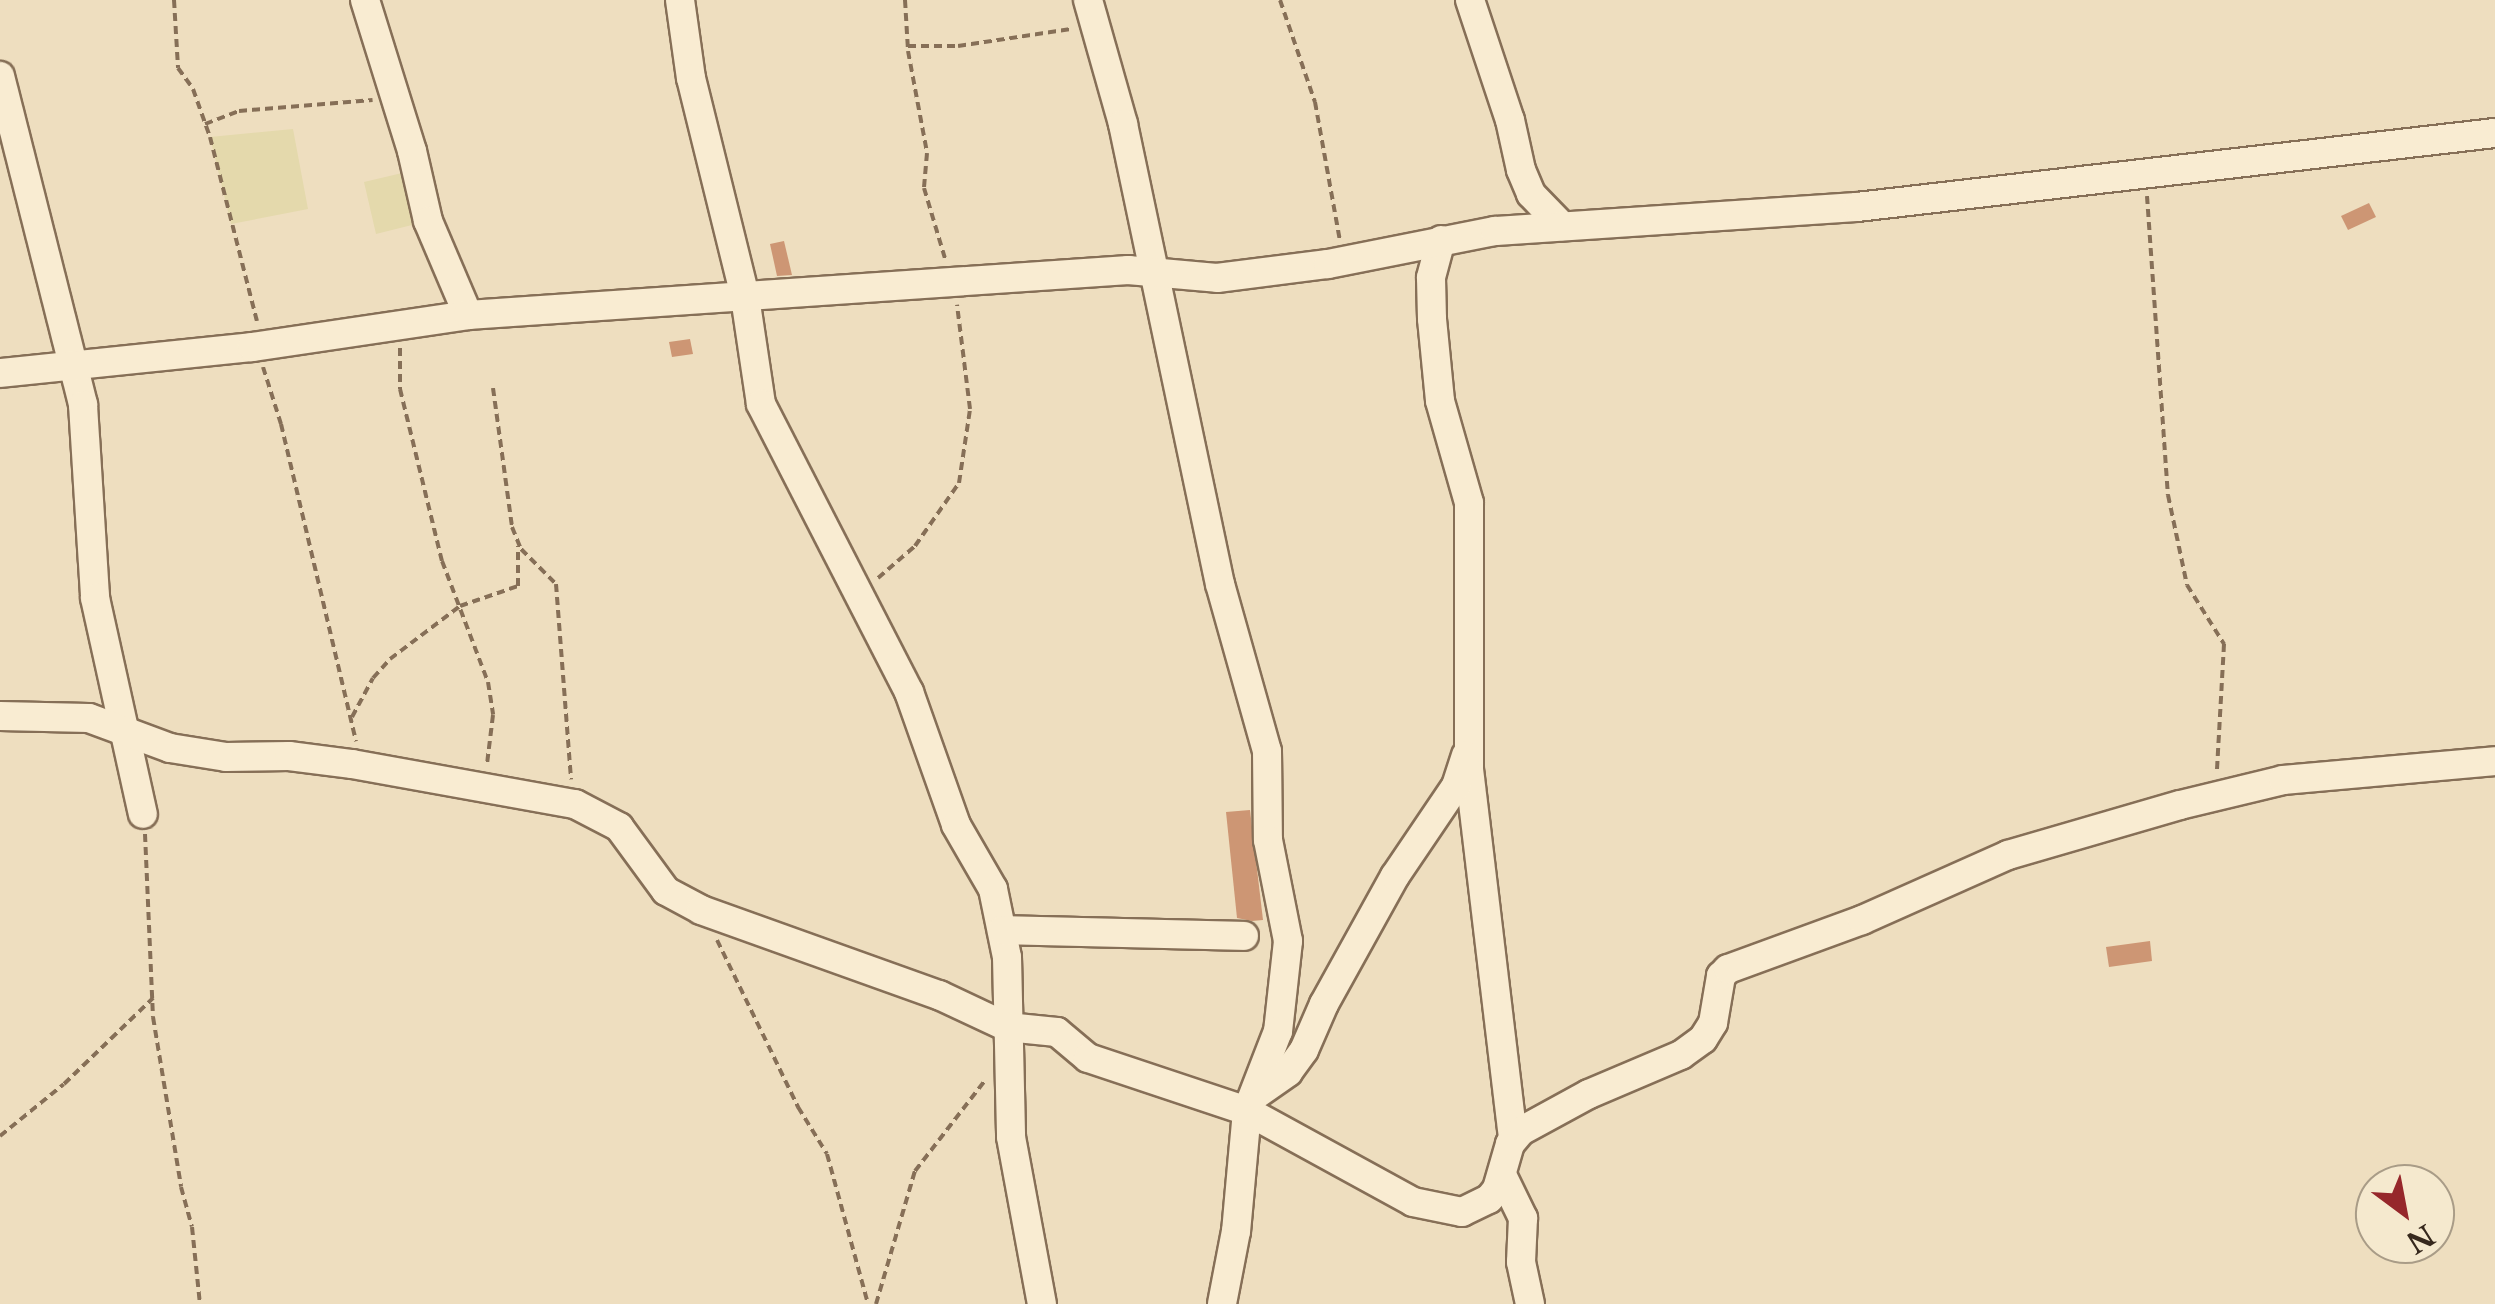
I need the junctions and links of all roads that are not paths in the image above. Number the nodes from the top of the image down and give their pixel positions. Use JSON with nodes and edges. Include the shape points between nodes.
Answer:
{"nodes":[{"id":1,"x":365,"y":0,"type":"edge"},
{"id":2,"x":680,"y":0,"type":"edge"},
{"id":3,"x":1470,"y":0,"type":"edge"},
{"id":4,"x":1092,"y":13,"type":"edge"},
{"id":5,"x":0,"y":76,"type":"edge"},
{"id":6,"x":2495,"y":133,"type":"edge"},
{"id":7,"x":1562,"y":226,"type":"junction"},
{"id":8,"x":1441,"y":240,"type":"junction"},
{"id":9,"x":1153,"y":270,"type":"junction"},
{"id":10,"x":745,"y":297,"type":"junction"},
{"id":11,"x":468,"y":316,"type":"junction"},
{"id":12,"x":70,"y":363,"type":"junction"},
{"id":13,"x":0,"y":373,"type":"edge"},
{"id":14,"x":0,"y":716,"type":"edge"},
{"id":15,"x":127,"y":730,"type":"junction"},
{"id":16,"x":1469,"y":745,"type":"junction"},
{"id":17,"x":2495,"y":761,"type":"edge"},
{"id":18,"x":143,"y":814,"type":"road end"},
{"id":19,"x":1002,"y":930,"type":"junction"},
{"id":20,"x":1244,"y":936,"type":"dead end"},
{"id":21,"x":1008,"y":1040,"type":"junction"},
{"id":22,"x":1250,"y":1103,"type":"junction"},
{"id":23,"x":1513,"y":1136,"type":"junction"},
{"id":24,"x":1503,"y":1176,"type":"junction"},
{"id":25,"x":1042,"y":1304,"type":"edge"},
{"id":26,"x":1222,"y":1304,"type":"edge"},
{"id":27,"x":1530,"y":1304,"type":"edge"}],
"edges":[{"from":1,"to":11,"type":"street","via":[[428,221]]},
{"from":2,"to":10,"type":"street","via":[[691,78]]},
{"from":3,"to":7,"type":"street","via":[[1520,170],[1531,194]]},
{"from":4,"to":9,"type":"street"},
{"from":5,"to":12,"type":"street"},
{"from":6,"to":7,"type":"street","via":[[1857,207]]},
{"from":7,"to":8,"type":"street"},
{"from":8,"to":9,"type":"street","via":[[1217,278]]},
{"from":8,"to":16,"type":"street","via":[[1431,278],[1432,319],[1440,401],[1468,503]]},
{"from":9,"to":10,"type":"street"},
{"from":9,"to":22,"type":"street","via":[[1220,584],[1266,751],[1268,840],[1288,951],[1278,1031]]},
{"from":10,"to":11,"type":"street"},
{"from":10,"to":19,"type":"street","via":[[761,404],[910,692],[956,825],[993,889]]},
{"from":11,"to":12,"type":"street"},
{"from":12,"to":13,"type":"street"},
{"from":12,"to":15,"type":"street","via":[[83,405],[95,598]]},
{"from":14,"to":15,"type":"street","via":[[89,718]]},
{"from":15,"to":18,"type":"street"},
{"from":15,"to":21,"type":"street","via":[[170,748],[360,765],[575,804],[619,827],[666,890],[701,910],[939,995]]},
{"from":16,"to":22,"type":"street","via":[[1456,786],[1395,876],[1304,1050]]},
{"from":16,"to":23,"type":"street"},
{"from":17,"to":23,"type":"street","via":[[2283,780],[2008,855],[1862,920],[1728,969],[1720,976],[1713,1022],[1703,1039]]},
{"from":19,"to":20,"type":"street"},
{"from":19,"to":21,"type":"street"},
{"from":21,"to":22,"type":"street","via":[[1057,1032],[1088,1058]]},
{"from":21,"to":25,"type":"street","via":[[1012,1137]]},
{"from":22,"to":24,"type":"street","via":[[1374,1183],[1430,1207],[1474,1208]]},
{"from":22,"to":26,"type":"street"},
{"from":23,"to":24,"type":"street"},
{"from":24,"to":27,"type":"street","via":[[1524,1218],[1520,1262]]}]}
